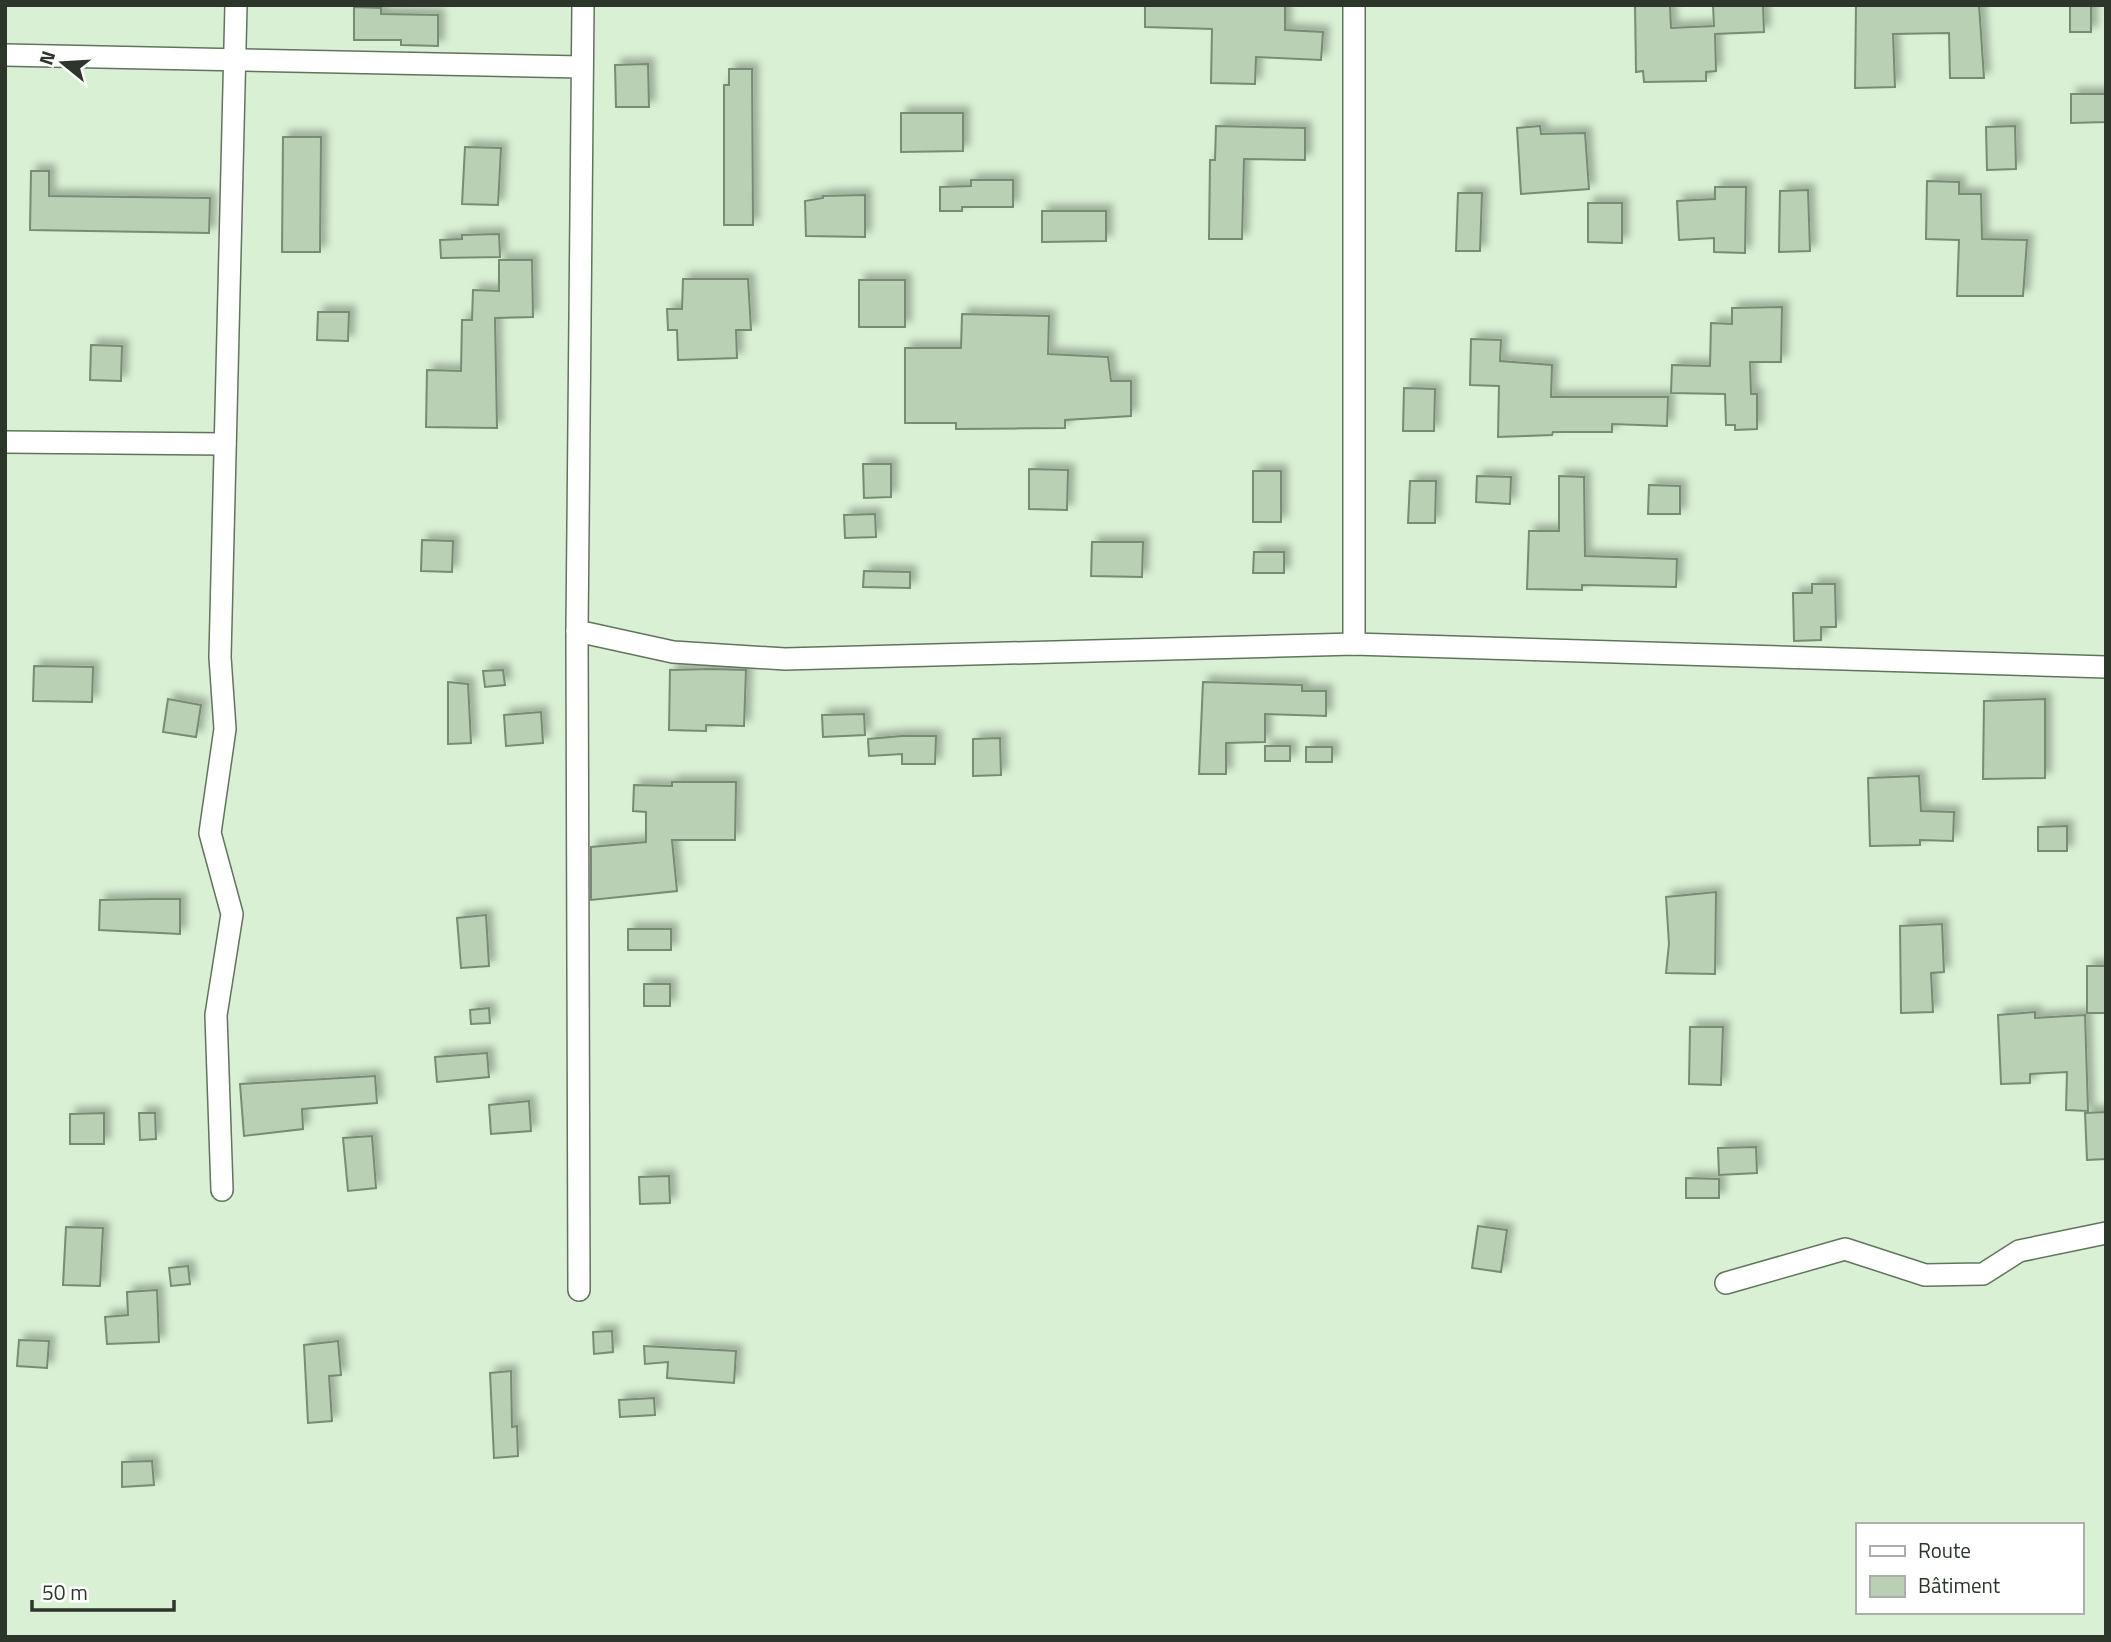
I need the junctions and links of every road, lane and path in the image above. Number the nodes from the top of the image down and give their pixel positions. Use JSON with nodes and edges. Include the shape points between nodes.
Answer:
{"nodes":[{"id":1,"x":236,"y":5,"type":"edge"},
{"id":2,"x":583,"y":5,"type":"edge"},
{"id":3,"x":1354,"y":5,"type":"edge"},
{"id":4,"x":5,"y":55,"type":"edge"},
{"id":5,"x":234,"y":60,"type":"junction"},
{"id":6,"x":581,"y":67,"type":"junction"},
{"id":7,"x":5,"y":442,"type":"edge"},
{"id":8,"x":225,"y":444,"type":"junction"},
{"id":9,"x":577,"y":631,"type":"junction"},
{"id":10,"x":1354,"y":644,"type":"junction"},
{"id":11,"x":2106,"y":667,"type":"edge"},
{"id":12,"x":222,"y":1190,"type":"dead end"},
{"id":13,"x":2106,"y":1233,"type":"edge"},
{"id":14,"x":1726,"y":1283,"type":"dead end"},
{"id":15,"x":579,"y":1290,"type":"dead end"}],
"edges":[{"from":1,"to":5,"type":"street"},
{"from":2,"to":6,"type":"street"},
{"from":3,"to":10,"type":"street"},
{"from":4,"to":5,"type":"street"},
{"from":5,"to":6,"type":"street"},
{"from":5,"to":8,"type":"street"},
{"from":6,"to":9,"type":"street"},
{"from":7,"to":8,"type":"street"},
{"from":8,"to":12,"type":"street","via":[[220,657],[225,729],[210,833],[232,914],[216,1015]]},
{"from":9,"to":10,"type":"street","via":[[673,652],[785,659]]},
{"from":9,"to":15,"type":"street"},
{"from":10,"to":11,"type":"street"},
{"from":13,"to":14,"type":"street","via":[[2019,1251],[1983,1275],[1925,1275],[1845,1249]]}]}
